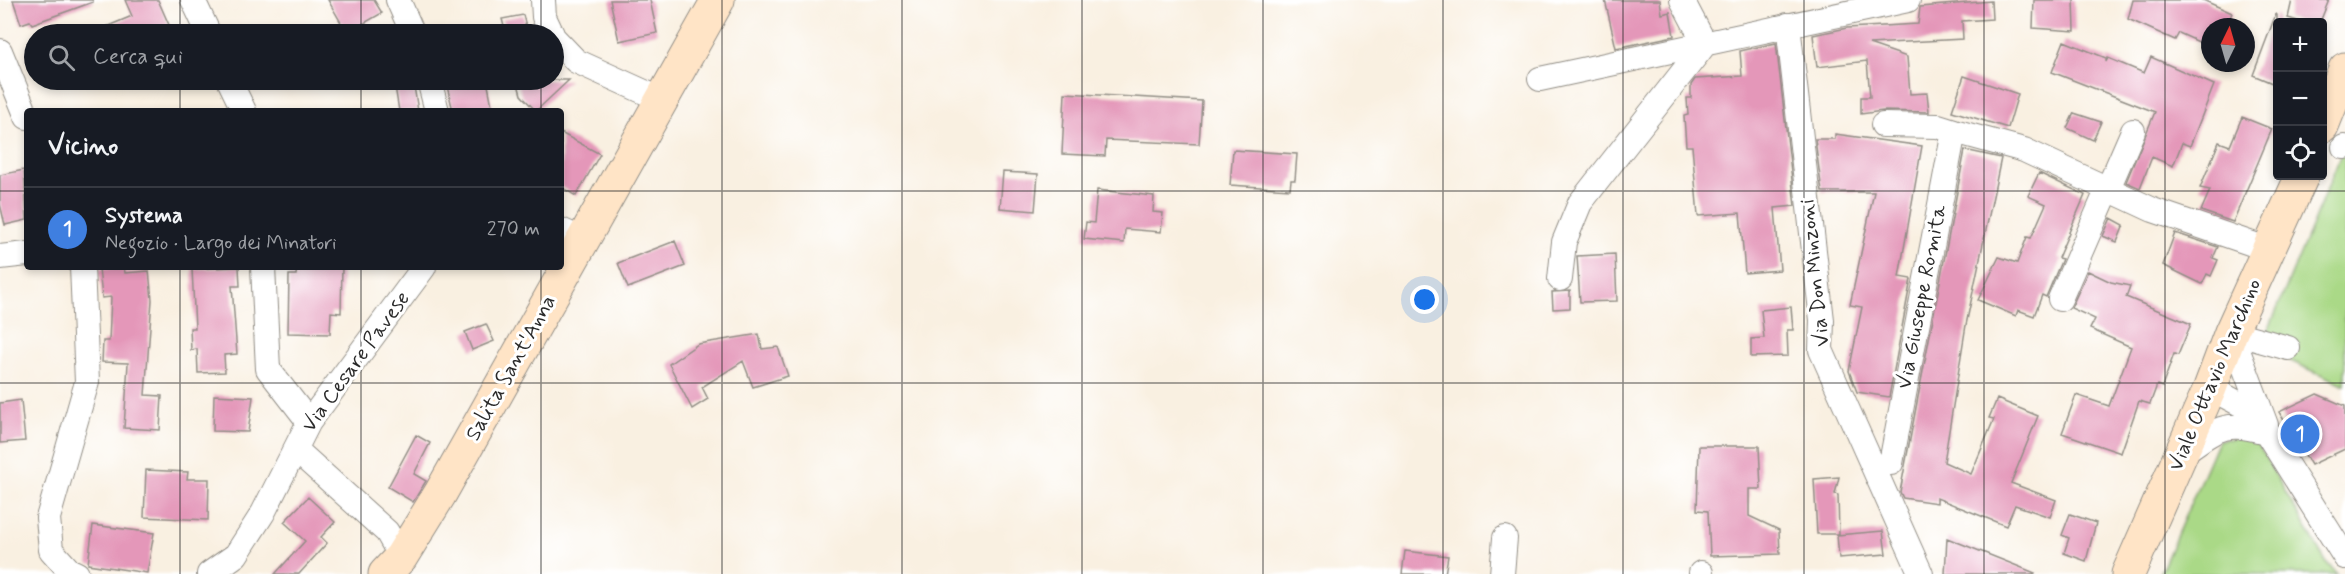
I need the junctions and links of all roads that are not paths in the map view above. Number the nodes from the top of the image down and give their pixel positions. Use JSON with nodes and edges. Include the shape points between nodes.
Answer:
{"nodes":[{"id":1,"x":193,"y":0,"type":"edge"},
{"id":2,"x":398,"y":0,"type":"edge"},
{"id":3,"x":543,"y":0,"type":"edge"},
{"id":4,"x":718,"y":0,"type":"edge"},
{"id":5,"x":1683,"y":0,"type":"edge"},
{"id":6,"x":1908,"y":0,"type":"edge"},
{"id":7,"x":1797,"y":15,"type":"edge"},
{"id":8,"x":204,"y":24,"type":"edge"},
{"id":9,"x":409,"y":24,"type":"edge"},
{"id":10,"x":547,"y":24,"type":"edge"},
{"id":11,"x":1705,"y":44,"type":"junction"},
{"id":12,"x":564,"y":48,"type":"edge"},
{"id":13,"x":0,"y":51,"type":"edge"},
{"id":14,"x":2343,"y":77,"type":"edge"},
{"id":15,"x":1540,"y":79,"type":"dead end"},
{"id":16,"x":234,"y":90,"type":"edge"},
{"id":17,"x":432,"y":90,"type":"edge"},
{"id":18,"x":662,"y":100,"type":"junction"},
{"id":19,"x":243,"y":108,"type":"edge"},
{"id":20,"x":436,"y":108,"type":"edge"},
{"id":21,"x":24,"y":110,"type":"edge"},
{"id":22,"x":1883,"y":125,"type":"dead end"},
{"id":23,"x":1954,"y":131,"type":"junction"},
{"id":24,"x":2133,"y":131,"type":"dead end"},
{"id":25,"x":2337,"y":131,"type":"edge"},
{"id":26,"x":2300,"y":180,"type":"edge"},
{"id":27,"x":2109,"y":189,"type":"junction"},
{"id":28,"x":572,"y":235,"type":"edge"},
{"id":29,"x":564,"y":250,"type":"edge"},
{"id":30,"x":2270,"y":250,"type":"junction"},
{"id":31,"x":24,"y":254,"type":"edge"},
{"id":32,"x":0,"y":257,"type":"edge"},
{"id":33,"x":82,"y":270,"type":"edge"},
{"id":34,"x":263,"y":270,"type":"edge"},
{"id":35,"x":422,"y":270,"type":"edge"},
{"id":36,"x":553,"y":270,"type":"edge"},
{"id":37,"x":1560,"y":279,"type":"dead end"},
{"id":38,"x":2061,"y":298,"type":"dead end"},
{"id":39,"x":2231,"y":332,"type":"junction"},
{"id":40,"x":2288,"y":348,"type":"dead end"},
{"id":41,"x":2210,"y":388,"type":"junction"},
{"id":42,"x":309,"y":422,"type":"junction"},
{"id":43,"x":2269,"y":433,"type":"junction"},
{"id":44,"x":296,"y":450,"type":"junction"},
{"id":45,"x":2181,"y":454,"type":"junction"},
{"id":46,"x":1890,"y":463,"type":"dead end"},
{"id":47,"x":1505,"y":538,"type":"dead end"},
{"id":48,"x":2345,"y":557,"type":"edge"},
{"id":49,"x":393,"y":565,"type":"edge"},
{"id":50,"x":77,"y":574,"type":"edge"},
{"id":51,"x":208,"y":574,"type":"edge"},
{"id":52,"x":1502,"y":574,"type":"edge"},
{"id":53,"x":1921,"y":574,"type":"edge"},
{"id":54,"x":2128,"y":574,"type":"edge"}],
"edges":[{"from":1,"to":8,"type":"street"},
{"from":2,"to":9,"type":"street"},
{"from":3,"to":10,"type":"street"},
{"from":4,"to":18,"type":"street","name":"Salita Sant'Anna"},
{"from":5,"to":11,"type":"street"},
{"from":6,"to":7,"type":"street"},
{"from":7,"to":11,"type":"street"},
{"from":7,"to":53,"type":"street","name":"Via Don Minzoni","via":[[1822,320],[1821,350]]},
{"from":11,"to":15,"type":"street"},
{"from":11,"to":37,"type":"street","via":[[1580,203],[1564,242]]},
{"from":12,"to":18,"type":"street","via":[[576,61]]},
{"from":13,"to":21,"type":"street"},
{"from":14,"to":25,"type":"street"},
{"from":16,"to":19,"type":"street"},
{"from":17,"to":20,"type":"street"},
{"from":18,"to":28,"type":"street","name":"Salita Sant'Anna"},
{"from":22,"to":23,"type":"street","via":[[1938,126]]},
{"from":23,"to":27,"type":"street","via":[[2024,150]]},
{"from":23,"to":46,"type":"street","name":"Via Giuseppe Romita"},
{"from":24,"to":27,"type":"street"},
{"from":26,"to":30,"type":"street","name":"Viale Ottavio Marchino"},
{"from":27,"to":30,"type":"street","via":[[2153,210]]},
{"from":27,"to":38,"type":"street"},
{"from":28,"to":29,"type":"street","name":"Salita Sant'Anna"},
{"from":30,"to":39,"type":"street","name":"Viale Ottavio Marchino"},
{"from":31,"to":32,"type":"street"},
{"from":33,"to":50,"type":"street","via":[[87,382],[48,518],[51,550]]},
{"from":34,"to":42,"type":"street","via":[[268,369]]},
{"from":35,"to":42,"type":"street","name":"Via Cesare Pavese"},
{"from":36,"to":49,"type":"street","name":"Salita Sant'Anna"},
{"from":39,"to":40,"type":"street"},
{"from":39,"to":41,"type":"street","name":"Viale Ottavio Marchino"},
{"from":39,"to":43,"type":"street"},
{"from":41,"to":43,"type":"street","via":[[2253,411]]},
{"from":41,"to":45,"type":"street","name":"Viale Ottavio Marchino"},
{"from":42,"to":44,"type":"street","name":"Via Cesare Pavese"},
{"from":43,"to":45,"type":"street","via":[[2246,426],[2223,427]]},
{"from":43,"to":48,"type":"street"},
{"from":44,"to":49,"type":"street","via":[[387,532]]},
{"from":44,"to":51,"type":"street","name":"Via Cesare Pavese","via":[[236,555]]},
{"from":45,"to":54,"type":"street","name":"Viale Ottavio Marchino"},
{"from":47,"to":52,"type":"street"}]}
